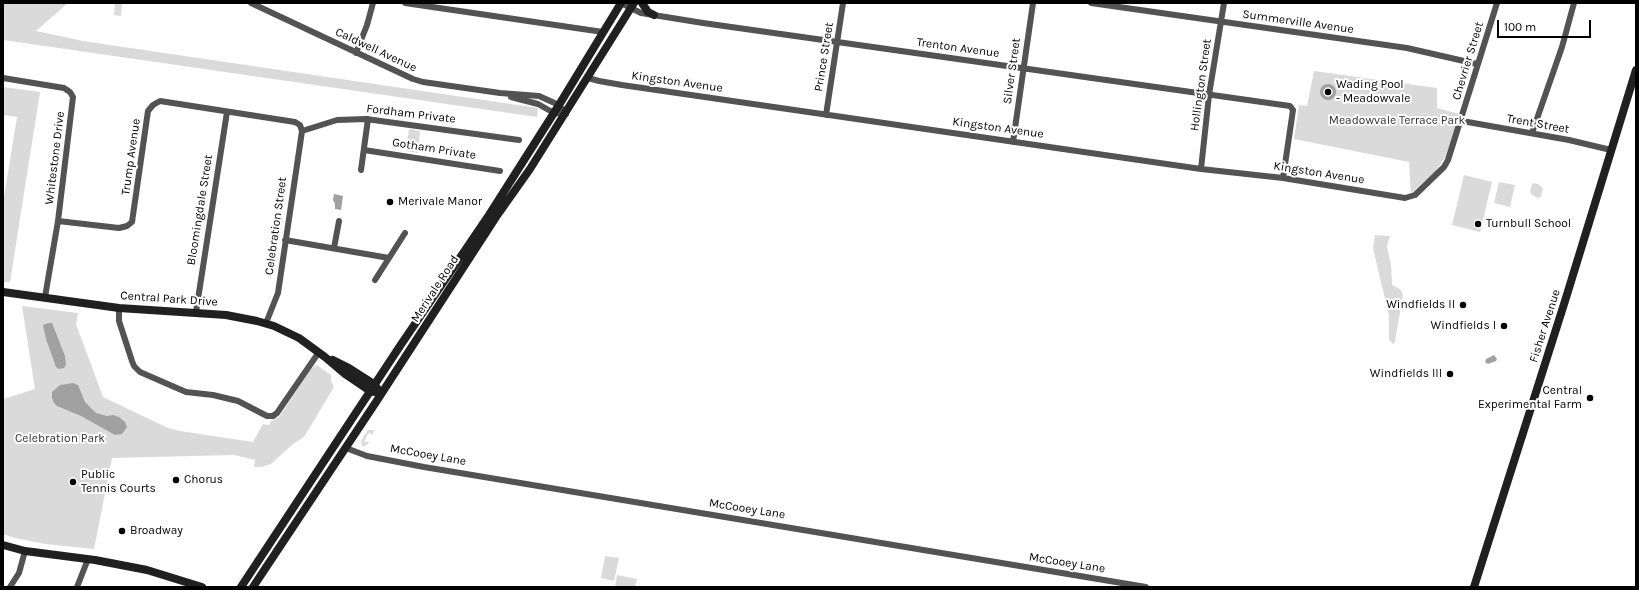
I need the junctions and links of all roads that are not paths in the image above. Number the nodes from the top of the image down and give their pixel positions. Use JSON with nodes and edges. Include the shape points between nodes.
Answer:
{"nodes":[{"id":1,"x":251,"y":3,"type":"edge"},
{"id":2,"x":373,"y":3,"type":"edge"},
{"id":3,"x":405,"y":3,"type":"edge"},
{"id":4,"x":621,"y":3,"type":"edge"},
{"id":5,"x":642,"y":3,"type":"edge"},
{"id":6,"x":843,"y":3,"type":"edge"},
{"id":7,"x":1033,"y":3,"type":"edge"},
{"id":8,"x":1091,"y":3,"type":"edge"},
{"id":9,"x":1224,"y":3,"type":"edge"},
{"id":10,"x":1497,"y":3,"type":"edge"},
{"id":11,"x":1574,"y":3,"type":"edge"},
{"id":12,"x":632,"y":6,"type":"edge"},
{"id":13,"x":654,"y":15,"type":"junction"},
{"id":14,"x":1221,"y":23,"type":"junction"},
{"id":15,"x":604,"y":32,"type":"junction"},
{"id":16,"x":838,"y":42,"type":"junction"},
{"id":17,"x":356,"y":53,"type":"junction"},
{"id":18,"x":1477,"y":64,"type":"junction"},
{"id":19,"x":1024,"y":68,"type":"junction"},
{"id":20,"x":1636,"y":70,"type":"edge"},
{"id":21,"x":3,"y":78,"type":"edge"},
{"id":22,"x":588,"y":78,"type":"junction"},
{"id":23,"x":500,"y":94,"type":"junction"},
{"id":24,"x":1209,"y":95,"type":"junction"},
{"id":25,"x":559,"y":105,"type":"junction"},
{"id":26,"x":226,"y":112,"type":"junction"},
{"id":27,"x":554,"y":113,"type":"junction"},
{"id":28,"x":566,"y":114,"type":"junction"},
{"id":29,"x":826,"y":114,"type":"junction"},
{"id":30,"x":368,"y":119,"type":"junction"},
{"id":31,"x":1462,"y":121,"type":"junction"},
{"id":32,"x":302,"y":130,"type":"junction"},
{"id":33,"x":1532,"y":134,"type":"junction"},
{"id":34,"x":519,"y":140,"type":"dead end"},
{"id":35,"x":1013,"y":142,"type":"junction"},
{"id":36,"x":364,"y":150,"type":"junction"},
{"id":37,"x":1611,"y":150,"type":"junction"},
{"id":38,"x":1201,"y":169,"type":"junction"},
{"id":39,"x":361,"y":170,"type":"dead end"},
{"id":40,"x":500,"y":171,"type":"dead end"},
{"id":41,"x":1283,"y":178,"type":"junction"},
{"id":42,"x":1405,"y":198,"type":"joint"},
{"id":43,"x":58,"y":221,"type":"junction"},
{"id":44,"x":339,"y":221,"type":"dead end"},
{"id":45,"x":405,"y":233,"type":"dead end"},
{"id":46,"x":285,"y":240,"type":"junction"},
{"id":47,"x":334,"y":248,"type":"junction"},
{"id":48,"x":389,"y":258,"type":"junction"},
{"id":49,"x":375,"y":280,"type":"dead end"},
{"id":50,"x":3,"y":292,"type":"edge"},
{"id":51,"x":45,"y":297,"type":"junction"},
{"id":52,"x":119,"y":308,"type":"junction"},
{"id":53,"x":196,"y":312,"type":"junction"},
{"id":54,"x":266,"y":323,"type":"junction"},
{"id":55,"x":322,"y":354,"type":"junction"},
{"id":56,"x":372,"y":387,"type":"junction"},
{"id":57,"x":382,"y":393,"type":"junction"},
{"id":58,"x":346,"y":448,"type":"junction"},
{"id":59,"x":3,"y":545,"type":"edge"},
{"id":60,"x":25,"y":551,"type":"junction"},
{"id":61,"x":88,"y":559,"type":"junction"},
{"id":62,"x":175,"y":578,"type":"junction"},
{"id":63,"x":10,"y":587,"type":"edge"},
{"id":64,"x":78,"y":587,"type":"edge"},
{"id":65,"x":190,"y":587,"type":"edge"},
{"id":66,"x":202,"y":587,"type":"edge"},
{"id":67,"x":241,"y":587,"type":"edge"},
{"id":68,"x":253,"y":587,"type":"edge"},
{"id":69,"x":1146,"y":587,"type":"edge"},
{"id":70,"x":1474,"y":587,"type":"edge"}],
"edges":[{"from":1,"to":17,"type":"street","name":"Caldwell Avenue"},
{"from":2,"to":17,"type":"street"},
{"from":3,"to":15,"type":"street"},
{"from":4,"to":12,"type":"street","name":"Trenton Avenue"},
{"from":4,"to":15,"type":"main road","name":"Merivale Road"},
{"from":5,"to":13,"type":"main road","via":[[648,12]]},
{"from":6,"to":16,"type":"street","name":"Prince Street"},
{"from":7,"to":19,"type":"street","name":"Silver Street"},
{"from":8,"to":14,"type":"street","name":"Summerville Avenue"},
{"from":9,"to":14,"type":"street","name":"Hollington Street"},
{"from":10,"to":18,"type":"street","name":"Chevrier Street"},
{"from":11,"to":33,"type":"street","via":[[1562,47]]},
{"from":12,"to":13,"type":"street","name":"Trenton Avenue","via":[[636,12]]},
{"from":12,"to":22,"type":"main road","name":"Merivale Road"},
{"from":13,"to":16,"type":"street","name":"Trenton Avenue"},
{"from":14,"to":18,"type":"street","name":"Summerville Avenue","via":[[1407,48]]},
{"from":14,"to":24,"type":"street","name":"Hollington Street"},
{"from":15,"to":25,"type":"main road","name":"Merivale Road"},
{"from":16,"to":19,"type":"street","name":"Trenton Avenue"},
{"from":16,"to":29,"type":"street","name":"Prince Street"},
{"from":17,"to":23,"type":"street","name":"Caldwell Avenue","via":[[423,82]]},
{"from":18,"to":31,"type":"street","name":"Chevrier Street"},
{"from":19,"to":24,"type":"street","name":"Trenton Avenue"},
{"from":19,"to":35,"type":"street","name":"Silver Street"},
{"from":20,"to":37,"type":"main road","name":"Fisher Avenue"},
{"from":21,"to":43,"type":"street","name":"Whitestone Drive","via":[[64,88],[73,97]]},
{"from":22,"to":28,"type":"main road","name":"Merivale Road"},
{"from":22,"to":29,"type":"street","name":"Kingston Avenue","via":[[607,83]]},
{"from":23,"to":25,"type":"street","name":"Caldwell Avenue","via":[[539,96]]},
{"from":23,"to":27,"type":"street","name":"Caldwell Avenue","via":[[538,104]]},
{"from":24,"to":38,"type":"street","name":"Hollington Street"},
{"from":24,"to":41,"type":"street","name":"Trenton Avenue","via":[[1290,106],[1294,110]]},
{"from":25,"to":27,"type":"main road","name":"Merivale Road"},
{"from":25,"to":28,"type":"street","name":"Caldwell Avenue"},
{"from":26,"to":32,"type":"street","name":"Trump Avenue","via":[[295,122]]},
{"from":26,"to":43,"type":"street","name":"Trump Avenue","via":[[160,101],[153,105],[148,111],[132,222],[119,228]]},
{"from":26,"to":53,"type":"street","name":"Bloomingdale Street"},
{"from":27,"to":28,"type":"street","name":"Caldwell Avenue"},
{"from":27,"to":56,"type":"main road","name":"Merivale Road","via":[[490,214]]},
{"from":28,"to":57,"type":"main road","name":"Merivale Road"},
{"from":29,"to":35,"type":"street","name":"Kingston Avenue"},
{"from":30,"to":32,"type":"street","name":"Fordham Private","via":[[337,120]]},
{"from":30,"to":34,"type":"street","name":"Fordham Private"},
{"from":30,"to":36,"type":"street"},
{"from":31,"to":33,"type":"street","name":"Trent Street"},
{"from":31,"to":42,"type":"street","name":"Chevrier Street","via":[[1444,168],[1415,195]]},
{"from":32,"to":46,"type":"street","name":"Celebration Street"},
{"from":33,"to":37,"type":"street","name":"Trent Street"},
{"from":35,"to":38,"type":"street","name":"Kingston Avenue"},
{"from":36,"to":39,"type":"street"},
{"from":36,"to":40,"type":"street","name":"Gotham Private"},
{"from":37,"to":70,"type":"main road","name":"Fisher Avenue","via":[[1566,301]]},
{"from":38,"to":41,"type":"street","name":"Kingston Avenue"},
{"from":41,"to":42,"type":"street","name":"Kingston Avenue"},
{"from":43,"to":51,"type":"street","name":"Whitestone Drive"},
{"from":44,"to":47,"type":"street"},
{"from":45,"to":48,"type":"street"},
{"from":46,"to":47,"type":"street"},
{"from":46,"to":54,"type":"street","name":"Celebration Street","via":[[278,293]]},
{"from":47,"to":48,"type":"street"},
{"from":48,"to":49,"type":"street"},
{"from":50,"to":51,"type":"main road","name":"Central Park Drive"},
{"from":51,"to":52,"type":"main road","name":"Central Park Drive"},
{"from":52,"to":53,"type":"main road","name":"Central Park Drive"},
{"from":52,"to":55,"type":"street","via":[[119,321],[132,361],[140,372],[186,392],[238,401],[268,416],[277,413]]},
{"from":53,"to":54,"type":"main road","name":"Central Park Drive"},
{"from":54,"to":55,"type":"main road","name":"Central Park Drive","via":[[299,338]]},
{"from":55,"to":56,"type":"main road","name":"Central Park Drive","via":[[345,374]]},
{"from":56,"to":57,"type":"main road","name":"Central Park Drive"},
{"from":56,"to":67,"type":"main road","name":"Merivale Road"},
{"from":57,"to":58,"type":"main road","name":"Merivale Road"},
{"from":58,"to":68,"type":"main road","name":"Merivale Road"},
{"from":58,"to":69,"type":"street","name":"McCooey Lane","via":[[367,456],[424,467]]},
{"from":59,"to":60,"type":"main road"},
{"from":60,"to":61,"type":"main road"},
{"from":60,"to":63,"type":"street","via":[[19,573]]},
{"from":61,"to":62,"type":"main road"},
{"from":61,"to":64,"type":"street"},
{"from":62,"to":65,"type":"main road"},
{"from":62,"to":66,"type":"main road"}]}
